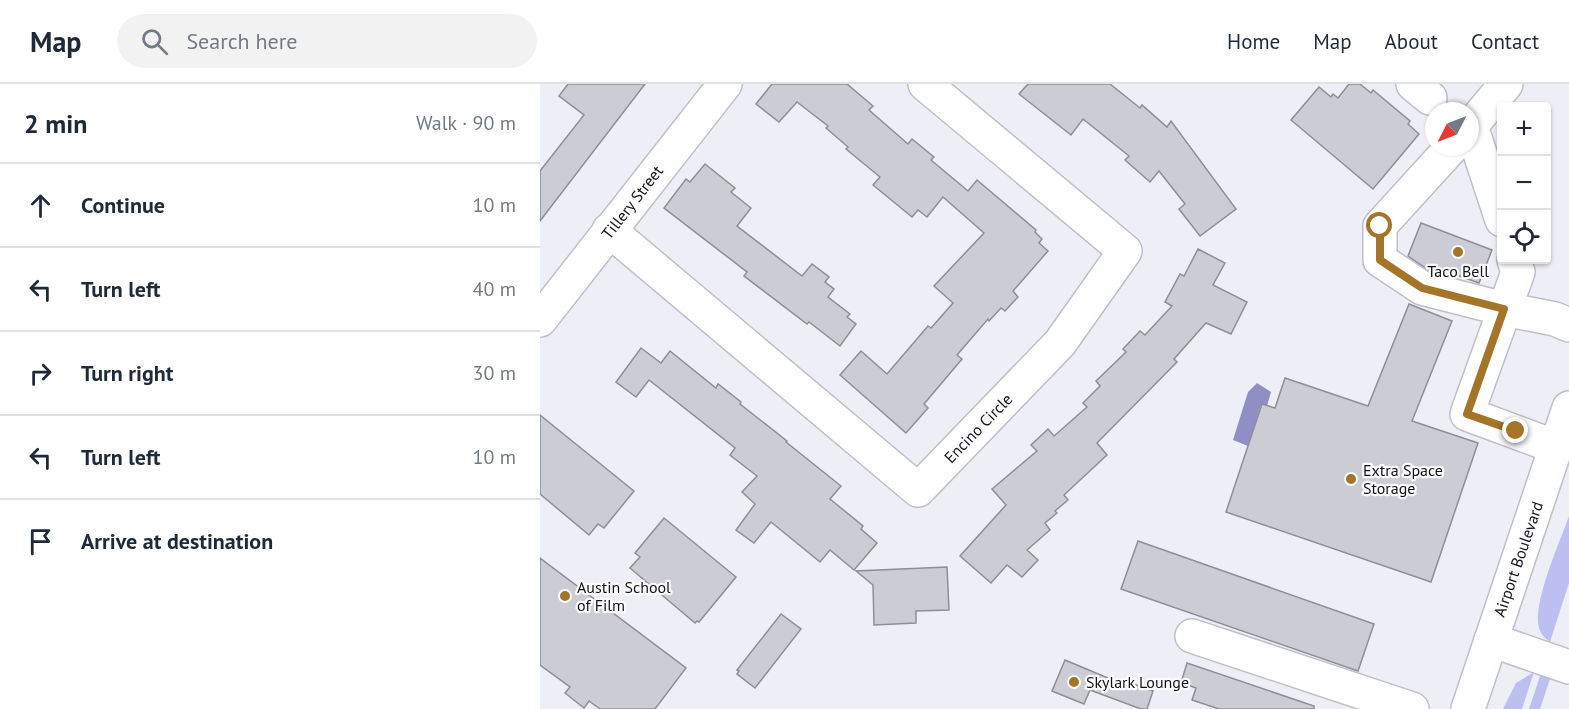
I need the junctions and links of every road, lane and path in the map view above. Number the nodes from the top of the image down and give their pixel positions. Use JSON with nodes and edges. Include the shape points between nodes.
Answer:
{"nodes":[{"id":1,"x":725,"y":84,"type":"edge"},
{"id":2,"x":925,"y":84,"type":"edge"},
{"id":3,"x":1506,"y":84,"type":"edge"},
{"id":4,"x":1479,"y":116,"type":"edge"},
{"id":5,"x":1443,"y":156,"type":"edge"},
{"id":6,"x":1474,"y":156,"type":"edge"},
{"id":7,"x":1498,"y":210,"type":"edge"},
{"id":8,"x":609,"y":231,"type":"junction"},
{"id":9,"x":1515,"y":264,"type":"edge"},
{"id":10,"x":1504,"y":309,"type":"junction"},
{"id":11,"x":540,"y":320,"type":"edge"},
{"id":12,"x":1569,"y":325,"type":"edge"},
{"id":13,"x":1569,"y":408,"type":"edge"},
{"id":14,"x":1556,"y":447,"type":"junction"},
{"id":15,"x":1192,"y":636,"type":"dead end"},
{"id":16,"x":1491,"y":640,"type":"junction"},
{"id":17,"x":1569,"y":667,"type":"edge"},
{"id":18,"x":1412,"y":709,"type":"edge"},
{"id":19,"x":1468,"y":709,"type":"edge"}],
"edges":[{"from":1,"to":8,"type":"street","name":"Tillery Street"},
{"from":2,"to":8,"type":"street","name":"Encino Circle","via":[[1125,251],[1060,343],[918,490]]},
{"from":3,"to":4,"type":"street"},
{"from":5,"to":10,"type":"street","via":[[1380,226],[1380,260],[1422,288]]},
{"from":6,"to":7,"type":"street"},
{"from":8,"to":11,"type":"street","name":"Tillery Street"},
{"from":9,"to":10,"type":"street","via":[[1518,272]]},
{"from":10,"to":12,"type":"street"},
{"from":10,"to":14,"type":"street","via":[[1467,414]]},
{"from":13,"to":14,"type":"street","name":"Airport Boulevard"},
{"from":14,"to":16,"type":"street","name":"Airport Boulevard"},
{"from":15,"to":18,"type":"street"},
{"from":16,"to":17,"type":"street"},
{"from":16,"to":19,"type":"street","name":"Airport Boulevard"}]}
